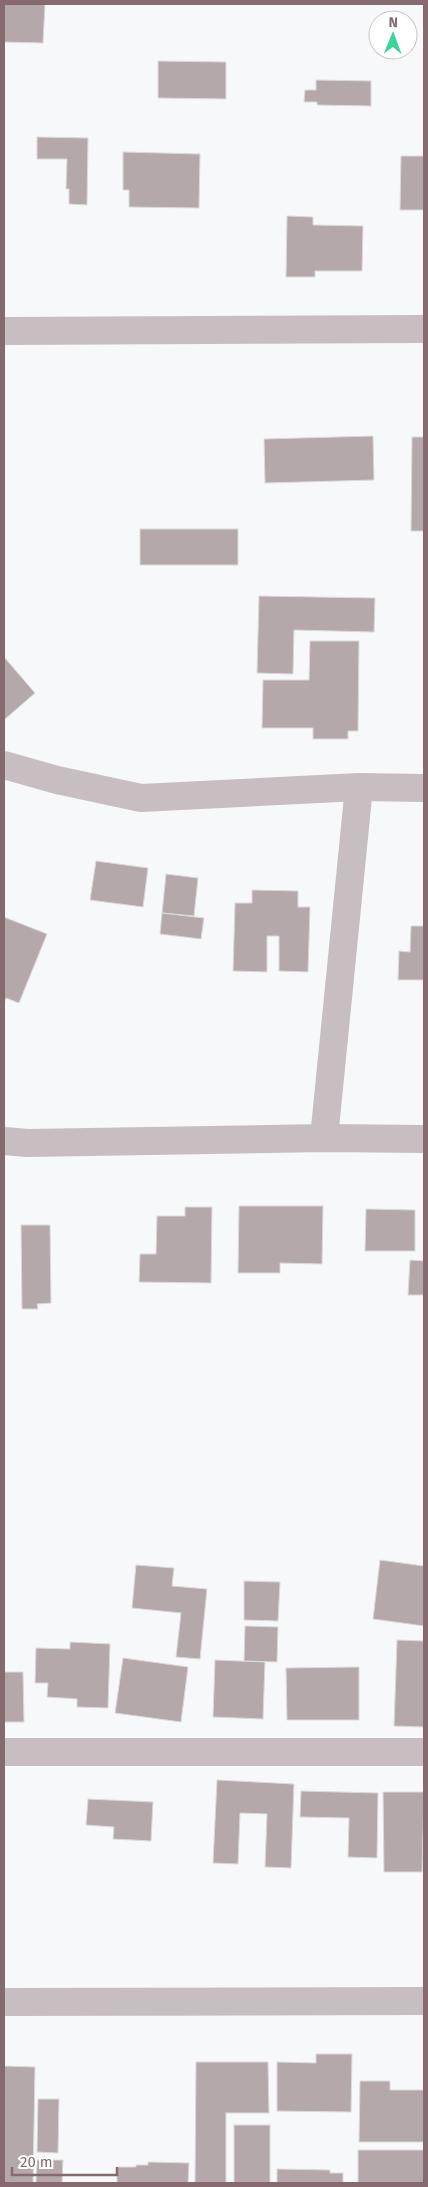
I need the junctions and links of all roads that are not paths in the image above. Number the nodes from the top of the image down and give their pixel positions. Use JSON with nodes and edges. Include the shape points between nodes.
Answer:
{"nodes":[{"id":1,"x":424,"y":329,"type":"edge"},
{"id":2,"x":4,"y":331,"type":"edge"},
{"id":3,"x":4,"y":765,"type":"edge"},
{"id":4,"x":359,"y":787,"type":"junction"},
{"id":5,"x":424,"y":788,"type":"edge"},
{"id":6,"x":324,"y":1138,"type":"junction"},
{"id":7,"x":424,"y":1139,"type":"edge"},
{"id":8,"x":4,"y":1141,"type":"edge"},
{"id":9,"x":4,"y":1752,"type":"edge"},
{"id":10,"x":424,"y":1752,"type":"edge"},
{"id":11,"x":424,"y":2001,"type":"edge"},
{"id":12,"x":4,"y":2002,"type":"edge"}],
"edges":[{"from":1,"to":2,"type":"street"},
{"from":3,"to":4,"type":"street","via":[[141,798]]},
{"from":4,"to":5,"type":"street"},
{"from":4,"to":6,"type":"street"},
{"from":6,"to":7,"type":"street"},
{"from":6,"to":8,"type":"street","via":[[28,1144]]},
{"from":9,"to":10,"type":"street"},
{"from":11,"to":12,"type":"street"}]}
